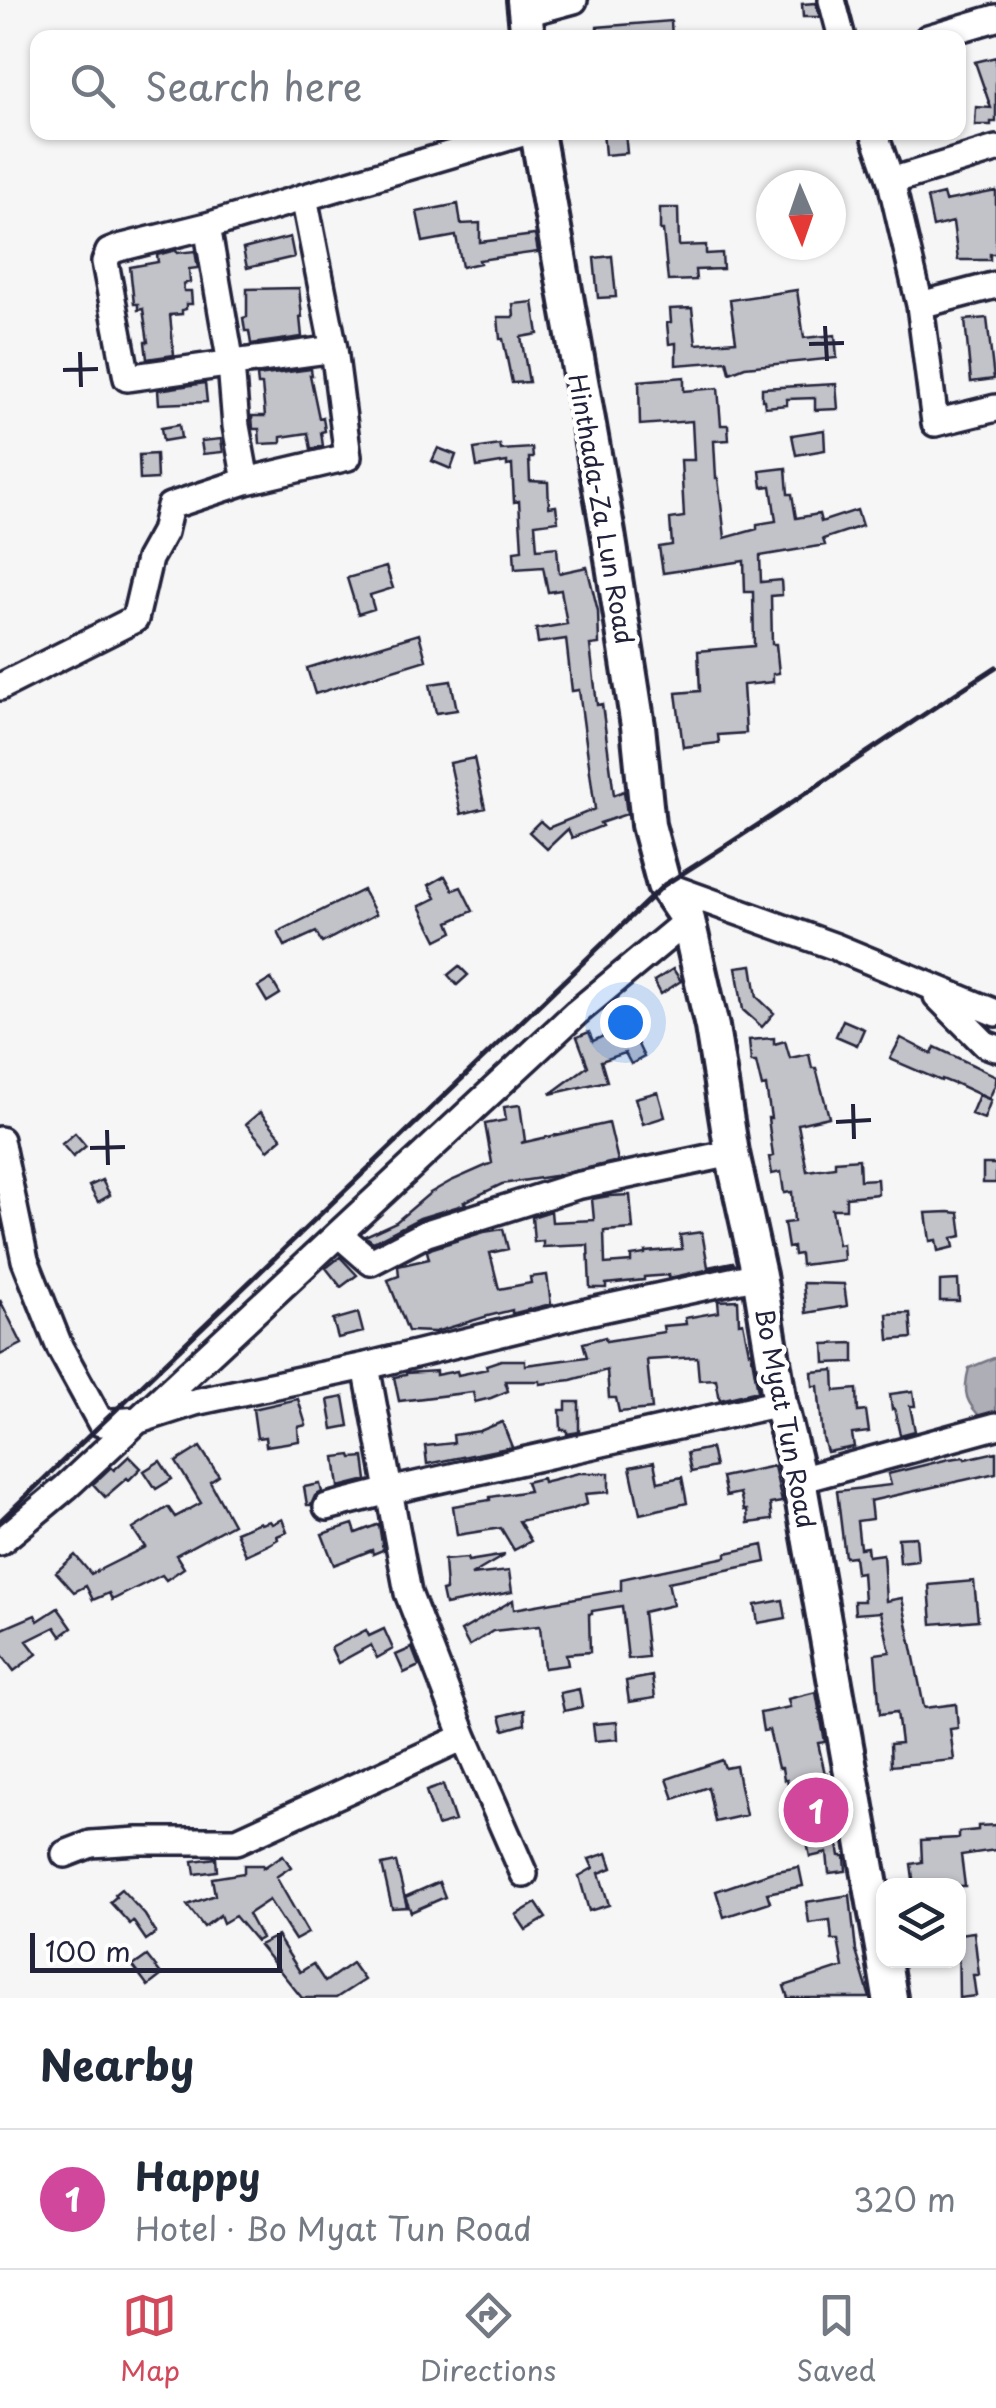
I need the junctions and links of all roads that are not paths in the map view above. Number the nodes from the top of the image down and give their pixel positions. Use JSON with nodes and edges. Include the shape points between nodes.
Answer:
{"nodes":[{"id":1,"x":574,"y":0,"type":"edge"},
{"id":2,"x":832,"y":0,"type":"edge"},
{"id":3,"x":526,"y":17,"type":"edge"},
{"id":4,"x":996,"y":18,"type":"edge"},
{"id":5,"x":840,"y":30,"type":"edge"},
{"id":6,"x":955,"y":30,"type":"edge"},
{"id":7,"x":499,"y":140,"type":"edge"},
{"id":8,"x":538,"y":140,"type":"edge"},
{"id":9,"x":877,"y":140,"type":"edge"},
{"id":10,"x":996,"y":150,"type":"edge"},
{"id":11,"x":891,"y":182,"type":"junction"},
{"id":12,"x":304,"y":197,"type":"junction"},
{"id":13,"x":207,"y":226,"type":"junction"},
{"id":14,"x":996,"y":286,"type":"edge"},
{"id":15,"x":920,"y":305,"type":"junction"},
{"id":16,"x":334,"y":349,"type":"junction"},
{"id":17,"x":231,"y":364,"type":"junction"},
{"id":18,"x":996,"y":408,"type":"edge"},
{"id":19,"x":246,"y":481,"type":"junction"},
{"id":20,"x":0,"y":687,"type":"edge"},
{"id":21,"x":664,"y":885,"type":"junction"},
{"id":22,"x":688,"y":920,"type":"junction"},
{"id":23,"x":928,"y":987,"type":"junction"},
{"id":24,"x":996,"y":1014,"type":"edge"},
{"id":25,"x":996,"y":1048,"type":"edge"},
{"id":26,"x":0,"y":1140,"type":"edge"},
{"id":27,"x":732,"y":1154,"type":"junction"},
{"id":28,"x":339,"y":1234,"type":"junction"},
{"id":29,"x":759,"y":1275,"type":"junction"},
{"id":30,"x":366,"y":1366,"type":"junction"},
{"id":31,"x":780,"y":1403,"type":"junction"},
{"id":32,"x":139,"y":1420,"type":"junction"},
{"id":33,"x":996,"y":1426,"type":"edge"},
{"id":34,"x":800,"y":1480,"type":"junction"},
{"id":35,"x":389,"y":1491,"type":"junction"},
{"id":36,"x":327,"y":1507,"type":"dead end"},
{"id":37,"x":0,"y":1542,"type":"edge"},
{"id":38,"x":464,"y":1737,"type":"junction"},
{"id":39,"x":65,"y":1854,"type":"dead end"},
{"id":40,"x":524,"y":1874,"type":"dead end"},
{"id":41,"x":876,"y":1914,"type":"edge"},
{"id":42,"x":885,"y":1968,"type":"edge"},
{"id":43,"x":890,"y":1998,"type":"edge"}],
"edges":[{"from":1,"to":3,"type":"street"},
{"from":2,"to":5,"type":"street"},
{"from":4,"to":6,"type":"street"},
{"from":7,"to":12,"type":"street"},
{"from":8,"to":21,"type":"main road","name":"Hinthada-Za Lun Road","via":[[608,533],[648,825]]},
{"from":9,"to":11,"type":"street"},
{"from":10,"to":11,"type":"street"},
{"from":11,"to":15,"type":"street"},
{"from":12,"to":13,"type":"street"},
{"from":12,"to":16,"type":"street"},
{"from":13,"to":17,"type":"street"},
{"from":13,"to":17,"type":"street","via":[[109,252],[106,278],[127,378]]},
{"from":14,"to":15,"type":"street"},
{"from":15,"to":18,"type":"street","via":[[935,423]]},
{"from":16,"to":17,"type":"street"},
{"from":16,"to":19,"type":"street","via":[[348,458]]},
{"from":17,"to":19,"type":"street"},
{"from":19,"to":20,"type":"street","via":[[170,506],[134,618]]},
{"from":21,"to":22,"type":"main road","name":"Bo Myat Tun Road"},
{"from":21,"to":23,"type":"street"},
{"from":22,"to":27,"type":"main road","name":"Bo Myat Tun Road"},
{"from":22,"to":28,"type":"street","via":[[576,1013]]},
{"from":23,"to":24,"type":"street"},
{"from":23,"to":25,"type":"street"},
{"from":26,"to":32,"type":"street","via":[[25,1260],[60,1348],[101,1423]]},
{"from":27,"to":28,"type":"street","via":[[576,1186],[426,1233],[370,1262]]},
{"from":27,"to":29,"type":"main road","name":"Bo Myat Tun Road"},
{"from":28,"to":32,"type":"street"},
{"from":29,"to":30,"type":"street"},
{"from":29,"to":31,"type":"main road","name":"Bo Myat Tun Road"},
{"from":30,"to":32,"type":"street"},
{"from":30,"to":35,"type":"street"},
{"from":31,"to":34,"type":"main road","name":"Bo Myat Tun Road"},
{"from":31,"to":35,"type":"street"},
{"from":32,"to":37,"type":"street"},
{"from":33,"to":34,"type":"street"},
{"from":34,"to":41,"type":"main road","name":"Bo Myat Tun Road"},
{"from":35,"to":36,"type":"street"},
{"from":35,"to":38,"type":"street","via":[[408,1594]]},
{"from":38,"to":39,"type":"street","via":[[237,1841],[107,1842]]},
{"from":38,"to":40,"type":"street"},
{"from":42,"to":43,"type":"main road","name":"Bo Myat Tun Road"}]}
